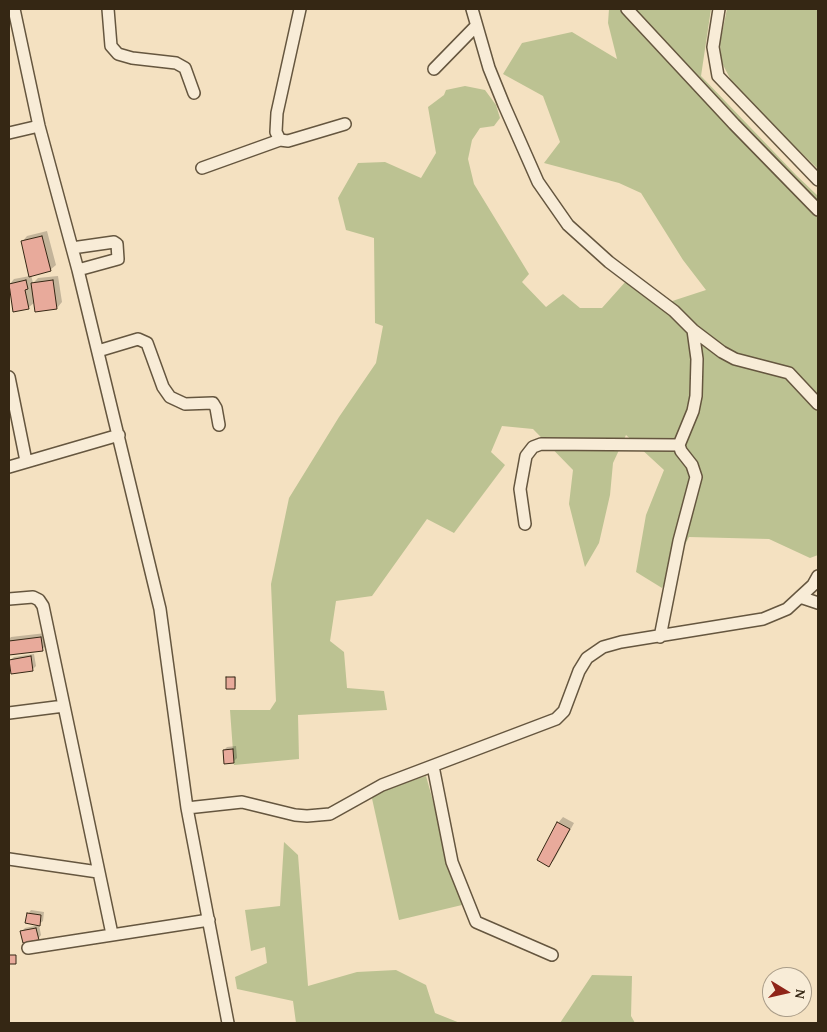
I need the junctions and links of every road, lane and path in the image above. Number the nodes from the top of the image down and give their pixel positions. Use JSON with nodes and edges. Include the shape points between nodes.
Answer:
{"nodes":[{"id":1,"x":14,"y":9,"type":"edge"},
{"id":2,"x":108,"y":9,"type":"edge"},
{"id":3,"x":300,"y":9,"type":"edge"},
{"id":4,"x":472,"y":9,"type":"edge"},
{"id":5,"x":627,"y":9,"type":"edge"},
{"id":6,"x":719,"y":9,"type":"edge"},
{"id":7,"x":476,"y":26,"type":"junction"},
{"id":8,"x":434,"y":68,"type":"dead end"},
{"id":9,"x":194,"y":93,"type":"dead end"},
{"id":10,"x":345,"y":124,"type":"dead end"},
{"id":11,"x":39,"y":126,"type":"junction"},
{"id":12,"x":9,"y":133,"type":"edge"},
{"id":13,"x":280,"y":140,"type":"junction"},
{"id":14,"x":202,"y":168,"type":"dead end"},
{"id":15,"x":818,"y":180,"type":"edge"},
{"id":16,"x":818,"y":210,"type":"edge"},
{"id":17,"x":87,"y":246,"type":"junction"},
{"id":18,"x":72,"y":248,"type":"junction"},
{"id":19,"x":92,"y":266,"type":"junction"},
{"id":20,"x":78,"y":270,"type":"junction"},
{"id":21,"x":693,"y":330,"type":"junction"},
{"id":22,"x":98,"y":350,"type":"junction"},
{"id":23,"x":9,"y":377,"type":"edge"},
{"id":24,"x":818,"y":404,"type":"edge"},
{"id":25,"x":219,"y":425,"type":"dead end"},
{"id":26,"x":119,"y":436,"type":"junction"},
{"id":27,"x":679,"y":445,"type":"junction"},
{"id":28,"x":26,"y":462,"type":"junction"},
{"id":29,"x":9,"y":467,"type":"edge"},
{"id":30,"x":524,"y":524,"type":"dead end"},
{"id":31,"x":818,"y":576,"type":"edge"},
{"id":32,"x":800,"y":597,"type":"junction"},
{"id":33,"x":9,"y":599,"type":"edge"},
{"id":34,"x":818,"y":603,"type":"edge"},
{"id":35,"x":660,"y":637,"type":"junction"},
{"id":36,"x":64,"y":706,"type":"junction"},
{"id":37,"x":9,"y":713,"type":"edge"},
{"id":38,"x":434,"y":766,"type":"junction"},
{"id":39,"x":187,"y":808,"type":"junction"},
{"id":40,"x":9,"y":859,"type":"edge"},
{"id":41,"x":98,"y":872,"type":"junction"},
{"id":42,"x":209,"y":920,"type":"junction"},
{"id":43,"x":112,"y":934,"type":"junction"},
{"id":44,"x":28,"y":948,"type":"dead end"},
{"id":45,"x":552,"y":955,"type":"dead end"},
{"id":46,"x":228,"y":1023,"type":"edge"}],
"edges":[{"from":1,"to":11,"type":"street"},
{"from":2,"to":9,"type":"street","via":[[111,46],[118,54],[176,63],[185,68]]},
{"from":3,"to":13,"type":"street","via":[[277,113],[276,132]]},
{"from":4,"to":7,"type":"street"},
{"from":5,"to":16,"type":"street"},
{"from":6,"to":15,"type":"street","via":[[713,48],[718,76]]},
{"from":7,"to":8,"type":"street"},
{"from":7,"to":21,"type":"street","via":[[504,105],[538,182],[554,206],[568,225],[609,262],[674,311]]},
{"from":10,"to":13,"type":"street","via":[[288,141]]},
{"from":11,"to":12,"type":"street"},
{"from":11,"to":18,"type":"street"},
{"from":13,"to":14,"type":"street"},
{"from":17,"to":18,"type":"street"},
{"from":17,"to":19,"type":"street"},
{"from":17,"to":19,"type":"street","via":[[117,244],[118,259]]},
{"from":18,"to":20,"type":"street"},
{"from":19,"to":20,"type":"street"},
{"from":20,"to":22,"type":"street"},
{"from":21,"to":24,"type":"street","via":[[735,359],[789,373]]},
{"from":21,"to":27,"type":"street","via":[[697,358],[696,396]]},
{"from":22,"to":25,"type":"street","via":[[138,339],[147,343],[163,387],[170,396],[185,404],[213,403]]},
{"from":22,"to":26,"type":"street"},
{"from":23,"to":28,"type":"street"},
{"from":26,"to":28,"type":"street"},
{"from":26,"to":39,"type":"street","via":[[160,609]]},
{"from":27,"to":30,"type":"street","via":[[541,444],[533,447],[526,456],[520,489]]},
{"from":27,"to":35,"type":"street","via":[[696,477]]},
{"from":28,"to":29,"type":"street"},
{"from":31,"to":32,"type":"street"},
{"from":32,"to":34,"type":"street"},
{"from":32,"to":35,"type":"street","via":[[787,609],[763,619]]},
{"from":33,"to":36,"type":"street","via":[[33,597],[43,606]]},
{"from":35,"to":38,"type":"street","via":[[609,644],[587,658],[579,670],[564,711],[556,719]]},
{"from":36,"to":37,"type":"street"},
{"from":36,"to":41,"type":"street"},
{"from":38,"to":39,"type":"street","via":[[382,785],[321,816],[295,815],[242,802]]},
{"from":38,"to":45,"type":"street","via":[[452,862],[476,922]]},
{"from":39,"to":42,"type":"street"},
{"from":40,"to":41,"type":"street"},
{"from":41,"to":43,"type":"street"},
{"from":42,"to":43,"type":"street"},
{"from":42,"to":46,"type":"street"},
{"from":43,"to":44,"type":"street"}]}
